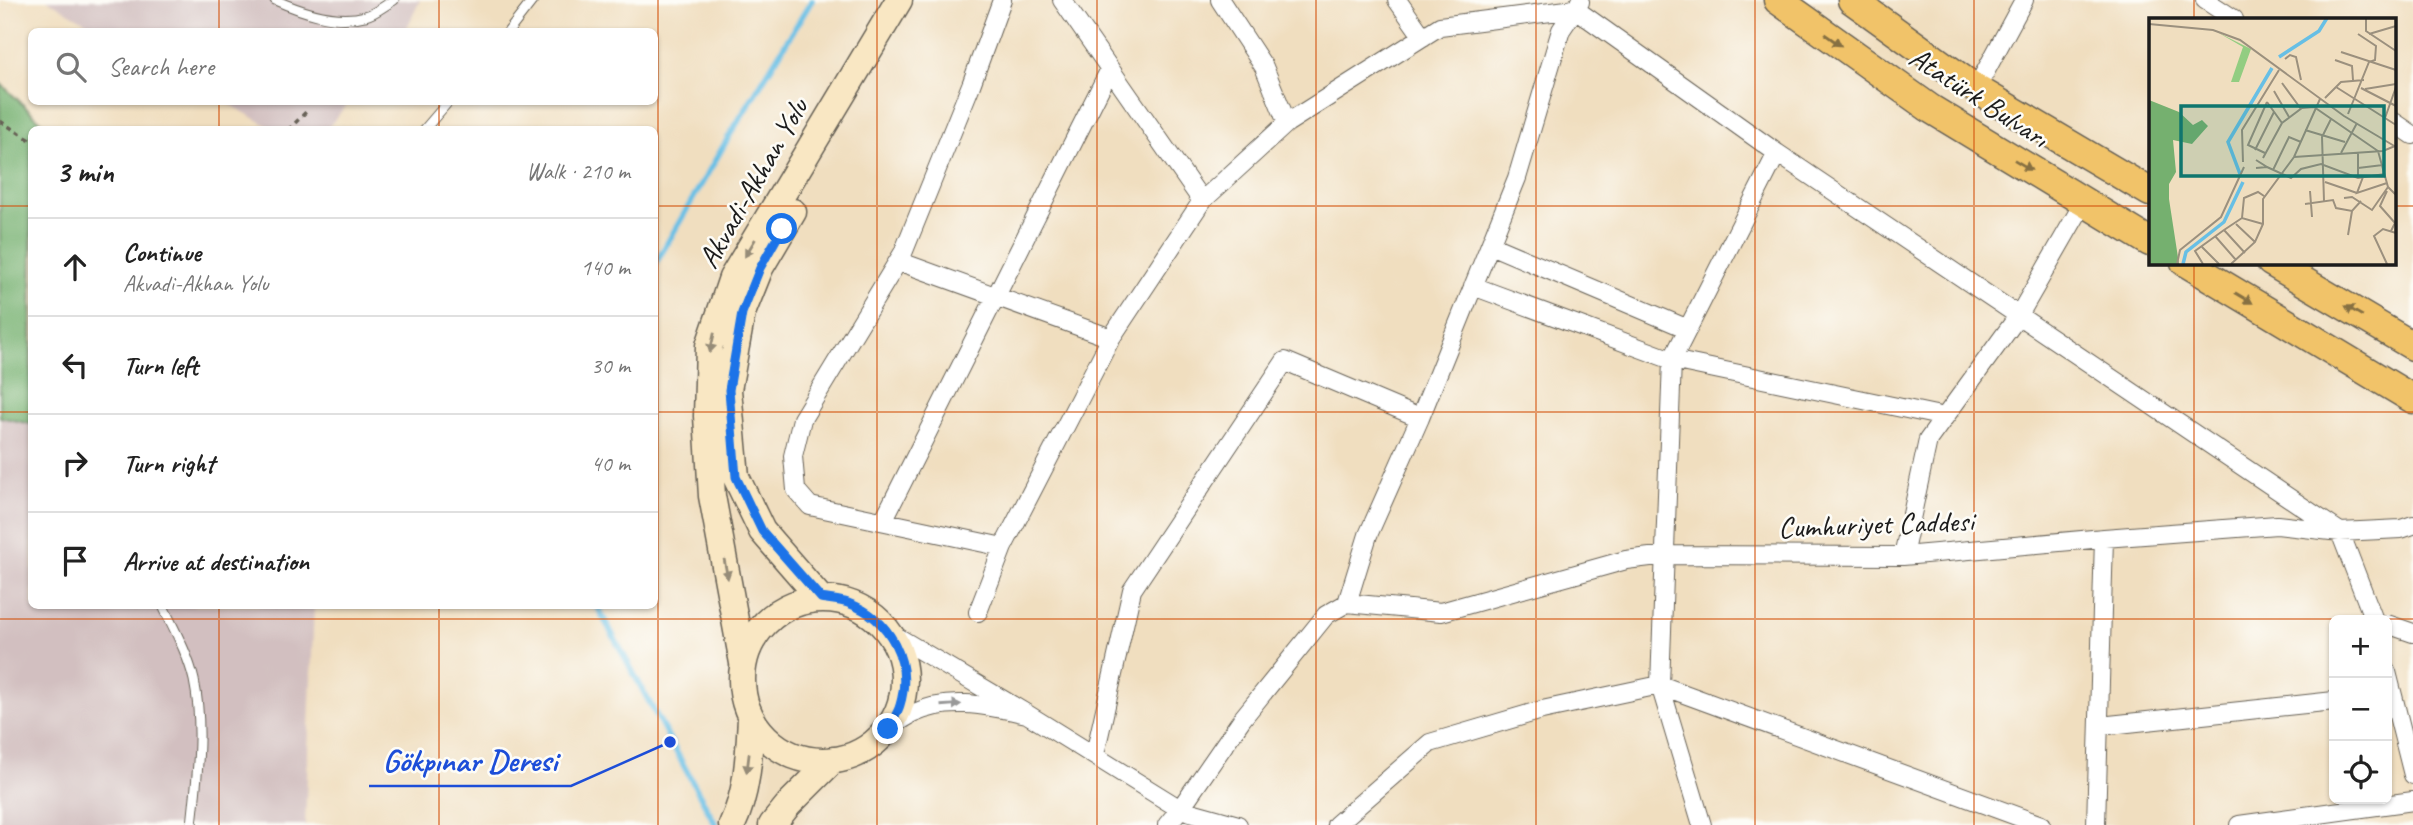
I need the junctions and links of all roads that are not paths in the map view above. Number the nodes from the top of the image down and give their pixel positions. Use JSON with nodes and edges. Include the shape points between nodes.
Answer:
{"nodes":[{"id":1,"x":275,"y":0,"type":"edge"},
{"id":2,"x":394,"y":0,"type":"edge"},
{"id":3,"x":533,"y":0,"type":"edge"},
{"id":4,"x":899,"y":0,"type":"edge"},
{"id":5,"x":920,"y":0,"type":"edge"},
{"id":6,"x":1002,"y":0,"type":"edge"},
{"id":7,"x":1062,"y":0,"type":"edge"},
{"id":8,"x":1220,"y":0,"type":"edge"},
{"id":9,"x":1397,"y":0,"type":"edge"},
{"id":10,"x":1778,"y":0,"type":"edge"},
{"id":11,"x":1852,"y":0,"type":"edge"},
{"id":12,"x":2024,"y":0,"type":"edge"},
{"id":13,"x":2205,"y":0,"type":"edge"},
{"id":14,"x":1578,"y":4,"type":"edge"},
{"id":15,"x":2232,"y":18,"type":"edge"},
{"id":16,"x":511,"y":28,"type":"edge"},
{"id":17,"x":1423,"y":37,"type":"junction"},
{"id":18,"x":1110,"y":69,"type":"junction"},
{"id":19,"x":1976,"y":89,"type":"junction"},
{"id":20,"x":445,"y":105,"type":"edge"},
{"id":21,"x":1287,"y":123,"type":"junction"},
{"id":22,"x":2396,"y":123,"type":"edge"},
{"id":23,"x":427,"y":126,"type":"edge"},
{"id":24,"x":2413,"y":135,"type":"edge"},
{"id":25,"x":1777,"y":153,"type":"junction"},
{"id":26,"x":2149,"y":191,"type":"edge"},
{"id":27,"x":1202,"y":201,"type":"junction"},
{"id":28,"x":2084,"y":202,"type":"junction"},
{"id":29,"x":2149,"y":241,"type":"edge"},
{"id":30,"x":1490,"y":245,"type":"junction"},
{"id":31,"x":898,"y":261,"type":"junction"},
{"id":32,"x":2188,"y":264,"type":"edge"},
{"id":33,"x":2274,"y":264,"type":"edge"},
{"id":34,"x":1473,"y":286,"type":"junction"},
{"id":35,"x":995,"y":296,"type":"junction"},
{"id":36,"x":2019,"y":315,"type":"junction"},
{"id":37,"x":1688,"y":329,"type":"junction"},
{"id":38,"x":1111,"y":338,"type":"junction"},
{"id":39,"x":2413,"y":346,"type":"edge"},
{"id":40,"x":1672,"y":360,"type":"junction"},
{"id":41,"x":2413,"y":399,"type":"edge"},
{"id":42,"x":1945,"y":417,"type":"junction"},
{"id":43,"x":1420,"y":418,"type":"junction"},
{"id":44,"x":883,"y":521,"type":"junction"},
{"id":45,"x":2413,"y":525,"type":"edge"},
{"id":46,"x":2340,"y":532,"type":"junction"},
{"id":47,"x":2104,"y":538,"type":"junction"},
{"id":48,"x":1003,"y":547,"type":"junction"},
{"id":49,"x":1666,"y":555,"type":"junction"},
{"id":50,"x":1903,"y":556,"type":"junction"},
{"id":51,"x":821,"y":598,"type":"junction"},
{"id":52,"x":1348,"y":603,"type":"junction"},
{"id":53,"x":164,"y":609,"type":"edge"},
{"id":54,"x":978,"y":611,"type":"dead end"},
{"id":55,"x":2372,"y":615,"type":"edge"},
{"id":56,"x":2392,"y":626,"type":"edge"},
{"id":57,"x":889,"y":632,"type":"junction"},
{"id":58,"x":2413,"y":633,"type":"edge"},
{"id":59,"x":743,"y":663,"type":"junction"},
{"id":60,"x":1660,"y":685,"type":"junction"},
{"id":61,"x":2329,"y":702,"type":"edge"},
{"id":62,"x":2392,"y":702,"type":"edge"},
{"id":63,"x":1027,"y":714,"type":"junction"},
{"id":64,"x":751,"y":718,"type":"junction"},
{"id":65,"x":2100,"y":726,"type":"junction"},
{"id":66,"x":888,"y":729,"type":"junction"},
{"id":67,"x":1094,"y":754,"type":"junction"},
{"id":68,"x":833,"y":760,"type":"junction"},
{"id":69,"x":2413,"y":775,"type":"edge"},
{"id":70,"x":2413,"y":801,"type":"edge"},
{"id":71,"x":1180,"y":810,"type":"junction"},
{"id":72,"x":736,"y":816,"type":"edge"},
{"id":73,"x":192,"y":825,"type":"edge"},
{"id":74,"x":772,"y":825,"type":"edge"},
{"id":75,"x":1167,"y":825,"type":"edge"},
{"id":76,"x":1238,"y":825,"type":"edge"},
{"id":77,"x":1336,"y":825,"type":"edge"},
{"id":78,"x":1702,"y":825,"type":"edge"},
{"id":79,"x":2041,"y":825,"type":"edge"},
{"id":80,"x":2096,"y":825,"type":"edge"},
{"id":81,"x":2239,"y":825,"type":"edge"}],
"edges":[{"from":1,"to":2,"type":"lane","via":[[344,20],[368,16]]},
{"from":3,"to":16,"type":"lane"},
{"from":4,"to":59,"type":"main road","name":"Akvadi-Akhan Yolu","one_way":true,"via":[[732,278],[709,346],[712,496]]},
{"from":5,"to":51,"type":"main road","name":"Akvadi-Akhan Yolu","via":[[760,268],[742,313],[729,390],[736,477],[762,531]]},
{"from":6,"to":31,"type":"street"},
{"from":7,"to":18,"type":"street"},
{"from":8,"to":21,"type":"street","via":[[1264,67]]},
{"from":9,"to":17,"type":"street"},
{"from":10,"to":28,"type":"main road","name":"Atatürk Bulvarı","one_way":true,"via":[[1931,109]]},
{"from":11,"to":19,"type":"main road","name":"Atatürk Bulvarı"},
{"from":12,"to":19,"type":"street"},
{"from":13,"to":15,"type":"street"},
{"from":14,"to":17,"type":"street","via":[[1440,26]]},
{"from":14,"to":25,"type":"street"},
{"from":14,"to":30,"type":"street","via":[[1561,30],[1517,178]]},
{"from":17,"to":21,"type":"street"},
{"from":18,"to":27,"type":"street"},
{"from":18,"to":35,"type":"street"},
{"from":19,"to":26,"type":"main road","name":"Atatürk Bulvarı"},
{"from":20,"to":23,"type":"lane"},
{"from":21,"to":27,"type":"street"},
{"from":22,"to":24,"type":"street"},
{"from":25,"to":36,"type":"street"},
{"from":25,"to":37,"type":"street"},
{"from":27,"to":38,"type":"street"},
{"from":28,"to":29,"type":"main road","name":"Atatürk Bulvarı"},
{"from":28,"to":36,"type":"street"},
{"from":30,"to":34,"type":"street"},
{"from":30,"to":37,"type":"street"},
{"from":31,"to":35,"type":"street"},
{"from":31,"to":44,"type":"street","via":[[802,419],[793,456],[796,490],[810,506]]},
{"from":32,"to":41,"type":"main road","one_way":true},
{"from":39,"to":33,"type":"main road","one_way":true},
{"from":34,"to":40,"type":"street"},
{"from":34,"to":43,"type":"street"},
{"from":35,"to":38,"type":"street"},
{"from":35,"to":44,"type":"street"},
{"from":36,"to":42,"type":"street"},
{"from":36,"to":46,"type":"street"},
{"from":37,"to":40,"type":"street"},
{"from":38,"to":48,"type":"street"},
{"from":40,"to":42,"type":"street"},
{"from":40,"to":49,"type":"street"},
{"from":42,"to":50,"type":"street","via":[[1928,440]]},
{"from":43,"to":52,"type":"street","via":[[1367,535]]},
{"from":43,"to":67,"type":"street","via":[[1285,361],[1132,590]]},
{"from":44,"to":48,"type":"street"},
{"from":45,"to":46,"type":"street","name":"Cumhuriyet Caddesi"},
{"from":46,"to":47,"type":"street","name":"Cumhuriyet Caddesi","via":[[2277,525]]},
{"from":46,"to":55,"type":"street"},
{"from":47,"to":50,"type":"street","name":"Cumhuriyet Caddesi"},
{"from":47,"to":65,"type":"street"},
{"from":48,"to":54,"type":"street"},
{"from":49,"to":50,"type":"street","name":"Cumhuriyet Caddesi"},
{"from":49,"to":52,"type":"street","name":"Cumhuriyet Caddesi","via":[[1626,560],[1441,612]]},
{"from":49,"to":60,"type":"street"},
{"from":51,"to":57,"type":"main road","via":[[847,602],[870,614]]},
{"from":51,"to":59,"type":"main road","via":[[796,603],[773,616],[754,637]]},
{"from":52,"to":71,"type":"street","via":[[1326,615],[1242,719]]},
{"from":53,"to":73,"type":"lane","via":[[194,679],[198,767]]},
{"from":56,"to":58,"type":"street"},
{"from":57,"to":63,"type":"street"},
{"from":57,"to":66,"type":"main road","via":[[901,655],[905,681],[900,706]]},
{"from":59,"to":64,"type":"main road","via":[[742,691]]},
{"from":60,"to":77,"type":"street","via":[[1542,710],[1430,743]]},
{"from":60,"to":78,"type":"street"},
{"from":60,"to":79,"type":"street"},
{"from":61,"to":65,"type":"street"},
{"from":62,"to":69,"type":"street"},
{"from":66,"to":63,"type":"street","one_way":true,"via":[[913,714],[942,705],[976,704]]},
{"from":63,"to":67,"type":"street"},
{"from":64,"to":68,"type":"main road","via":[[768,740],[792,755]]},
{"from":64,"to":72,"type":"main road","one_way":true,"via":[[749,759]]},
{"from":65,"to":80,"type":"street"},
{"from":66,"to":68,"type":"main road","via":[[869,747]]},
{"from":67,"to":71,"type":"street"},
{"from":68,"to":74,"type":"main road"},
{"from":70,"to":81,"type":"street"},
{"from":71,"to":75,"type":"street"},
{"from":71,"to":76,"type":"street"}]}
